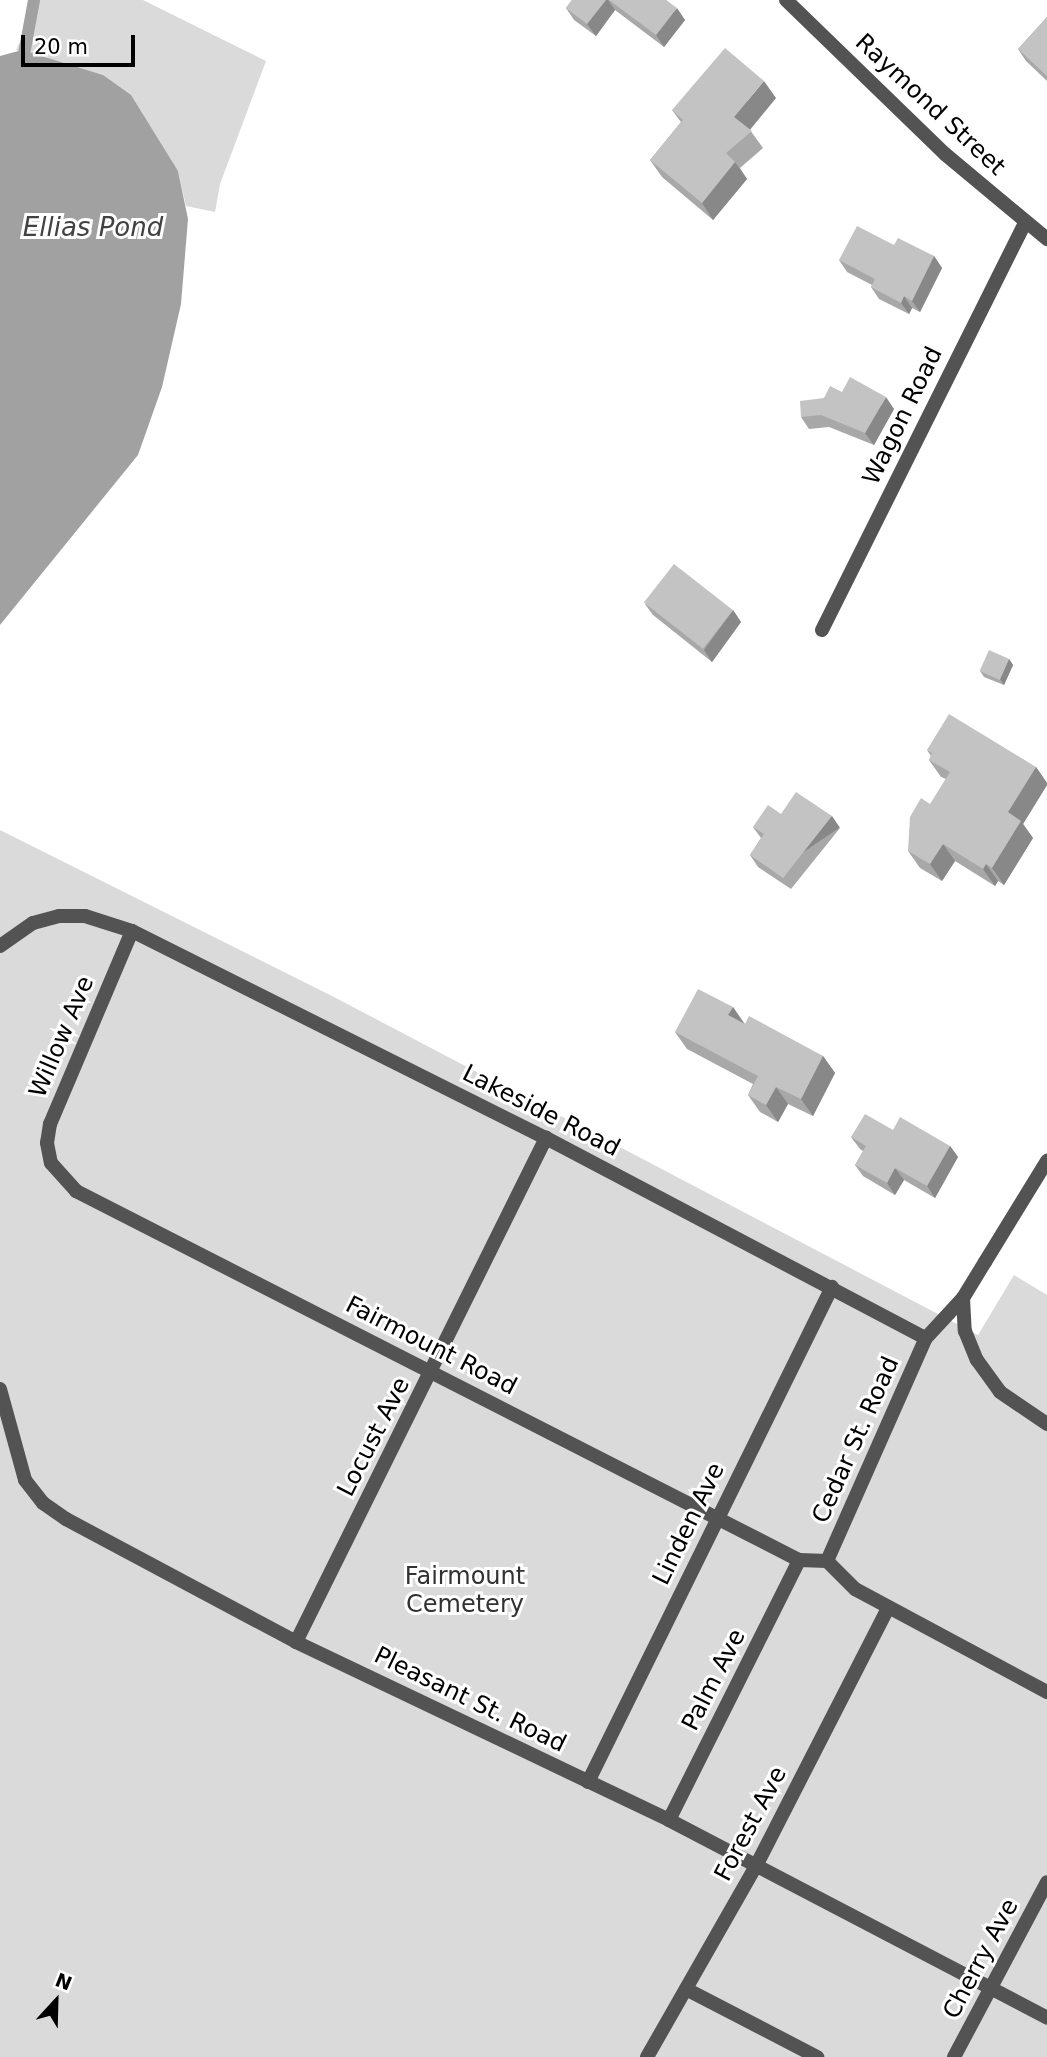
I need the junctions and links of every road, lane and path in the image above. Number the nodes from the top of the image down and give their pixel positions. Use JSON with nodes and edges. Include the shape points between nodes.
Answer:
{"nodes":[{"id":1,"x":786,"y":0,"type":"edge"},
{"id":2,"x":1025,"y":223,"type":"junction"},
{"id":3,"x":1047,"y":239,"type":"edge"},
{"id":4,"x":822,"y":630,"type":"dead end"},
{"id":5,"x":132,"y":932,"type":"junction"},
{"id":6,"x":0,"y":946,"type":"edge"},
{"id":7,"x":546,"y":1138,"type":"junction"},
{"id":8,"x":1047,"y":1161,"type":"edge"},
{"id":9,"x":51,"y":1163,"type":"joint"},
{"id":10,"x":832,"y":1287,"type":"junction"},
{"id":11,"x":963,"y":1298,"type":"junction"},
{"id":12,"x":926,"y":1338,"type":"junction"},
{"id":13,"x":431,"y":1372,"type":"junction"},
{"id":14,"x":0,"y":1389,"type":"edge"},
{"id":15,"x":1047,"y":1424,"type":"edge"},
{"id":16,"x":718,"y":1516,"type":"junction"},
{"id":17,"x":799,"y":1560,"type":"junction"},
{"id":18,"x":827,"y":1561,"type":"junction"},
{"id":19,"x":888,"y":1608,"type":"junction"},
{"id":20,"x":296,"y":1642,"type":"junction"},
{"id":21,"x":1047,"y":1692,"type":"edge"},
{"id":22,"x":588,"y":1782,"type":"junction"},
{"id":23,"x":669,"y":1820,"type":"junction"},
{"id":24,"x":756,"y":1866,"type":"junction"},
{"id":25,"x":1047,"y":1882,"type":"edge"},
{"id":26,"x":991,"y":1988,"type":"junction"},
{"id":27,"x":686,"y":1989,"type":"junction"},
{"id":28,"x":1047,"y":2018,"type":"edge"},
{"id":29,"x":647,"y":2057,"type":"edge"},
{"id":30,"x":817,"y":2057,"type":"edge"},
{"id":31,"x":954,"y":2057,"type":"edge"}],
"edges":[{"from":1,"to":2,"type":"street","name":"Raymond Street"},
{"from":2,"to":3,"type":"street","name":"Raymond Street"},
{"from":2,"to":4,"type":"street","name":"Wagon Road"},
{"from":5,"to":6,"type":"street","via":[[85,916],[59,916],[33,923]]},
{"from":5,"to":7,"type":"street","name":"Lakeside Road"},
{"from":5,"to":9,"type":"street","name":"Willow Ave","via":[[50,1124]]},
{"from":7,"to":10,"type":"street","name":"Lakeside Road"},
{"from":7,"to":13,"type":"street","name":"Locust Ave"},
{"from":8,"to":11,"type":"street","name":"Cedar St. Road"},
{"from":9,"to":13,"type":"street","name":"Fairmount Road","via":[[76,1191]]},
{"from":10,"to":12,"type":"street","name":"Lakeside Road"},
{"from":10,"to":16,"type":"street","name":"Linden Ave"},
{"from":11,"to":12,"type":"street","name":"Cedar St. Road"},
{"from":11,"to":15,"type":"street","via":[[965,1331],[977,1360],[1000,1392]]},
{"from":12,"to":18,"type":"street","name":"Cedar St. Road"},
{"from":13,"to":16,"type":"street","name":"Fairmount Road"},
{"from":13,"to":20,"type":"street","name":"Locust Ave"},
{"from":14,"to":20,"type":"street","name":"Pleasant St. Road","via":[[25,1480],[43,1503],[97,1538]]},
{"from":16,"to":17,"type":"street","name":"Fairmount Road"},
{"from":16,"to":22,"type":"street","name":"Linden Ave"},
{"from":17,"to":18,"type":"street"},
{"from":17,"to":23,"type":"street","name":"Palm Ave"},
{"from":18,"to":19,"type":"street","via":[[855,1589]]},
{"from":19,"to":21,"type":"street"},
{"from":19,"to":24,"type":"street","name":"Forest Ave"},
{"from":20,"to":22,"type":"street","name":"Pleasant St. Road"},
{"from":22,"to":23,"type":"street","name":"Pleasant St. Road"},
{"from":23,"to":24,"type":"street","name":"Pleasant St. Road"},
{"from":24,"to":26,"type":"street","name":"Pleasant St. Road"},
{"from":24,"to":27,"type":"street","name":"Forest Ave"},
{"from":25,"to":26,"type":"street","name":"Cherry Ave"},
{"from":26,"to":28,"type":"street","name":"Pleasant St. Road"},
{"from":26,"to":31,"type":"street","name":"Cherry Ave"},
{"from":27,"to":29,"type":"street","name":"Forest Ave"},
{"from":27,"to":30,"type":"street"}]}
